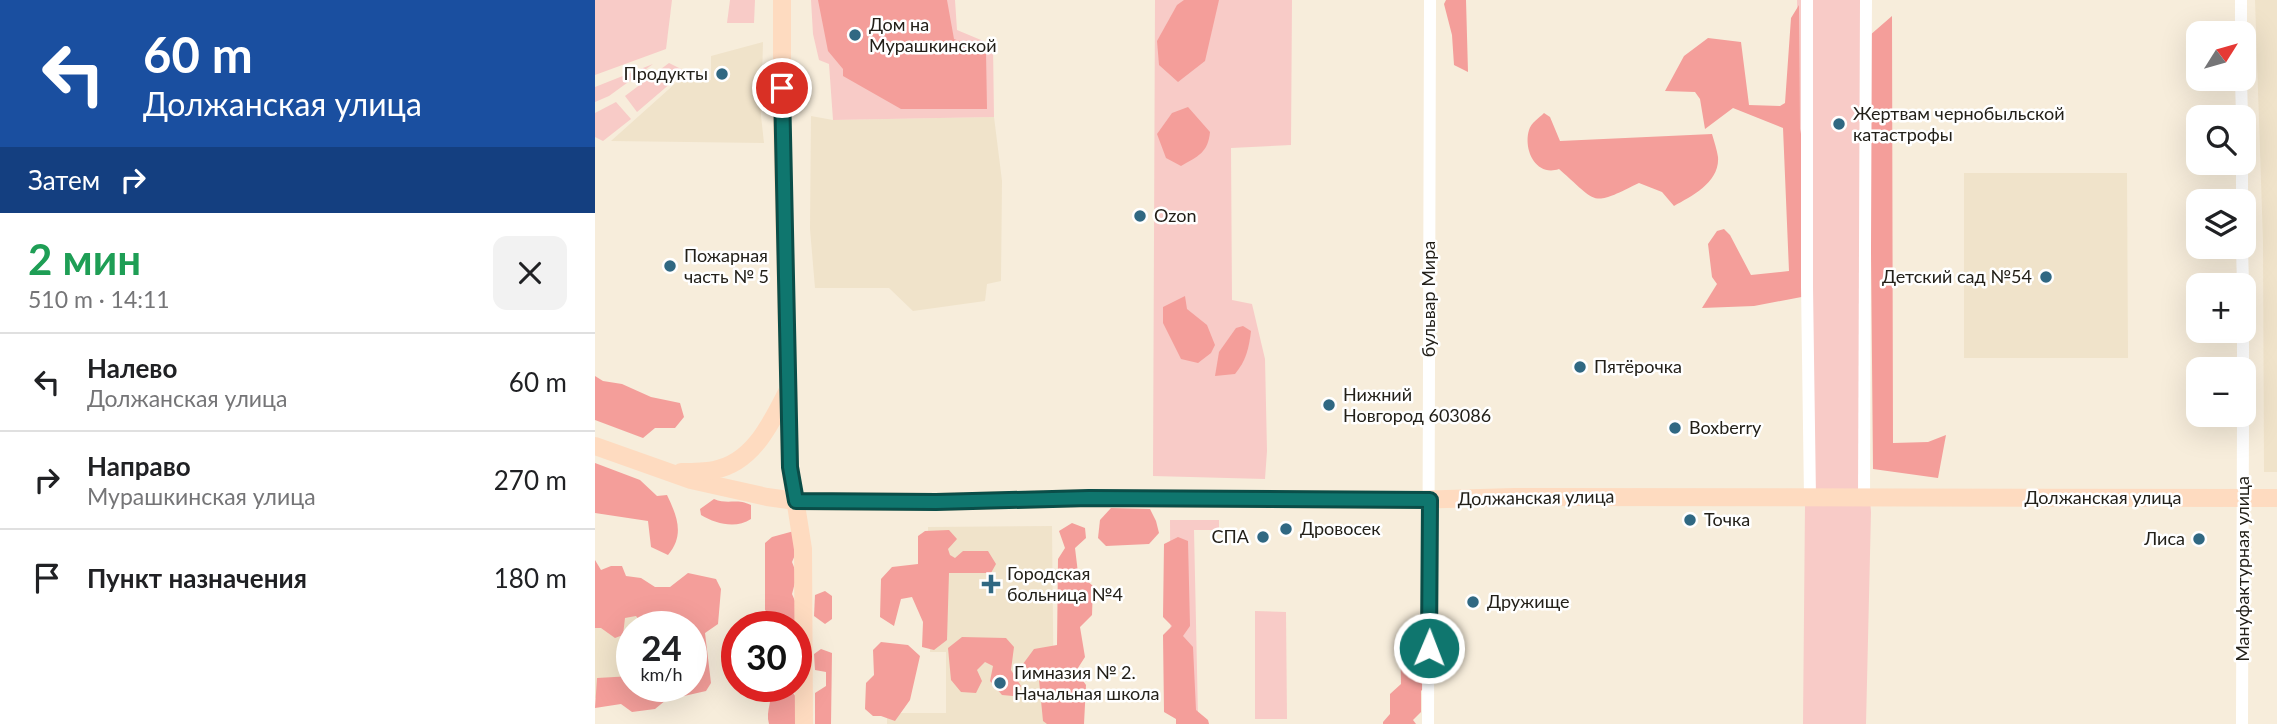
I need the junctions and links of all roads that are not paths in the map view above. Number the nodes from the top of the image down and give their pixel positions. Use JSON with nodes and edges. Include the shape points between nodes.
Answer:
{"nodes":[{"id":1,"x":782,"y":0,"type":"edge"},
{"id":2,"x":1430,"y":0,"type":"edge"},
{"id":3,"x":1807,"y":0,"type":"edge"},
{"id":4,"x":1866,"y":0,"type":"edge"},
{"id":5,"x":2241,"y":0,"type":"edge"},
{"id":6,"x":2241,"y":21,"type":"edge"},
{"id":7,"x":788,"y":389,"type":"junction"},
{"id":8,"x":2243,"y":427,"type":"edge"},
{"id":9,"x":595,"y":446,"type":"edge"},
{"id":10,"x":672,"y":473,"type":"junction"},
{"id":11,"x":1810,"y":497,"type":"junction"},
{"id":12,"x":2244,"y":498,"type":"junction"},
{"id":13,"x":2277,"y":498,"type":"edge"},
{"id":14,"x":1864,"y":499,"type":"junction"},
{"id":15,"x":1430,"y":500,"type":"junction"},
{"id":16,"x":796,"y":501,"type":"junction"},
{"id":17,"x":804,"y":724,"type":"edge"},
{"id":18,"x":1428,"y":724,"type":"edge"},
{"id":19,"x":2242,"y":724,"type":"edge"}],
"edges":[{"from":1,"to":7,"type":"main road"},
{"from":2,"to":15,"type":"street","name":"бульвар Мира"},
{"from":3,"to":11,"type":"street"},
{"from":4,"to":14,"type":"street"},
{"from":5,"to":6,"type":"street"},
{"from":7,"to":10,"type":"main road","via":[[770,424],[746,454],[716,470]]},
{"from":7,"to":16,"type":"main road","via":[[790,467]]},
{"from":8,"to":12,"type":"street","name":"Мануфактурная улица"},
{"from":9,"to":10,"type":"main road","name":"Должанская улица"},
{"from":10,"to":16,"type":"main road","name":"Должанская улица","via":[[731,490]]},
{"from":11,"to":14,"type":"main road","name":"Должанская улица"},
{"from":11,"to":15,"type":"main road","name":"Должанская улица"},
{"from":12,"to":13,"type":"main road","name":"Должанская улица"},
{"from":12,"to":14,"type":"main road","name":"Должанская улица"},
{"from":12,"to":19,"type":"street","name":"Мануфактурная улица"},
{"from":15,"to":16,"type":"main road","name":"Должанская улица"},
{"from":15,"to":18,"type":"street","name":"бульвар Мира"},
{"from":16,"to":17,"type":"main road","via":[[803,549]]}]}
